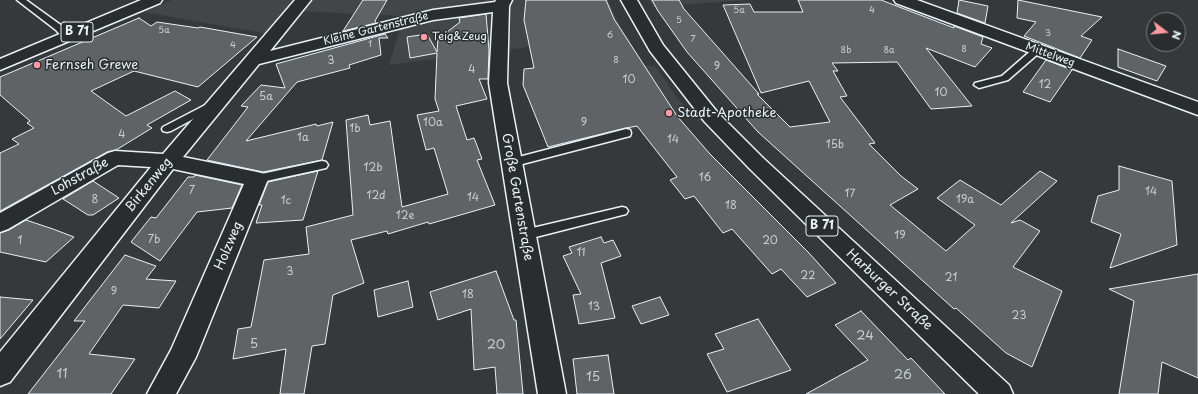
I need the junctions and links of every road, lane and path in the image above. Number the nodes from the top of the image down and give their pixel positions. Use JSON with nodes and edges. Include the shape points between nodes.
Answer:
{"nodes":[{"id":1,"x":21,"y":0,"type":"edge"},
{"id":2,"x":154,"y":0,"type":"edge"},
{"id":3,"x":303,"y":0,"type":"edge"},
{"id":4,"x":629,"y":0,"type":"edge"},
{"id":5,"x":902,"y":0,"type":"edge"},
{"id":6,"x":503,"y":3,"type":"edge"},
{"id":7,"x":928,"y":4,"type":"edge"},
{"id":8,"x":66,"y":36,"type":"junction"},
{"id":9,"x":1038,"y":50,"type":"junction"},
{"id":10,"x":253,"y":60,"type":"junction"},
{"id":11,"x":0,"y":65,"type":"edge"},
{"id":12,"x":979,"y":85,"type":"dead end"},
{"id":13,"x":218,"y":102,"type":"junction"},
{"id":14,"x":1198,"y":109,"type":"edge"},
{"id":15,"x":167,"y":129,"type":"dead end"},
{"id":16,"x":626,"y":133,"type":"dead end"},
{"id":17,"x":168,"y":161,"type":"junction"},
{"id":18,"x":512,"y":163,"type":"junction"},
{"id":19,"x":322,"y":165,"type":"dead end"},
{"id":20,"x":257,"y":179,"type":"junction"},
{"id":21,"x":622,"y":211,"type":"dead end"},
{"id":22,"x":0,"y":223,"type":"edge"},
{"id":23,"x":524,"y":235,"type":"junction"},
{"id":24,"x":0,"y":373,"type":"edge"},
{"id":25,"x":161,"y":394,"type":"edge"},
{"id":26,"x":552,"y":394,"type":"edge"},
{"id":27,"x":999,"y":394,"type":"edge"}],
"edges":[{"from":1,"to":8,"type":"lane"},
{"from":2,"to":8,"type":"street","number":"B 71"},
{"from":3,"to":10,"type":"street","name":"Birkenweg"},
{"from":4,"to":27,"type":"street","name":"Harburger Straße","number":"B 71","via":[[656,47],[711,117]]},
{"from":5,"to":7,"type":"street","name":"Mittelweg"},
{"from":6,"to":10,"type":"street","name":"Kleine Gartenstraße","via":[[433,14]]},
{"from":6,"to":18,"type":"street","name":"Große Gartenstraße","via":[[498,83]]},
{"from":7,"to":9,"type":"street","name":"Mittelweg"},
{"from":8,"to":11,"type":"street","number":"B 71"},
{"from":9,"to":12,"type":"lane","via":[[1005,78]]},
{"from":9,"to":14,"type":"street","name":"Mittelweg"},
{"from":10,"to":13,"type":"street","name":"Birkenweg"},
{"from":13,"to":15,"type":"lane"},
{"from":13,"to":17,"type":"street","name":"Birkenweg"},
{"from":16,"to":18,"type":"lane"},
{"from":17,"to":20,"type":"street"},
{"from":17,"to":22,"type":"street","name":"Lohstraße","via":[[115,158]]},
{"from":17,"to":24,"type":"street","name":"Birkenweg"},
{"from":18,"to":23,"type":"street","name":"Große Gartenstraße"},
{"from":19,"to":20,"type":"lane"},
{"from":20,"to":25,"type":"street","name":"Holzweg","via":[[182,357]]},
{"from":21,"to":23,"type":"lane"},
{"from":23,"to":26,"type":"street","name":"Große Gartenstraße"}]}
